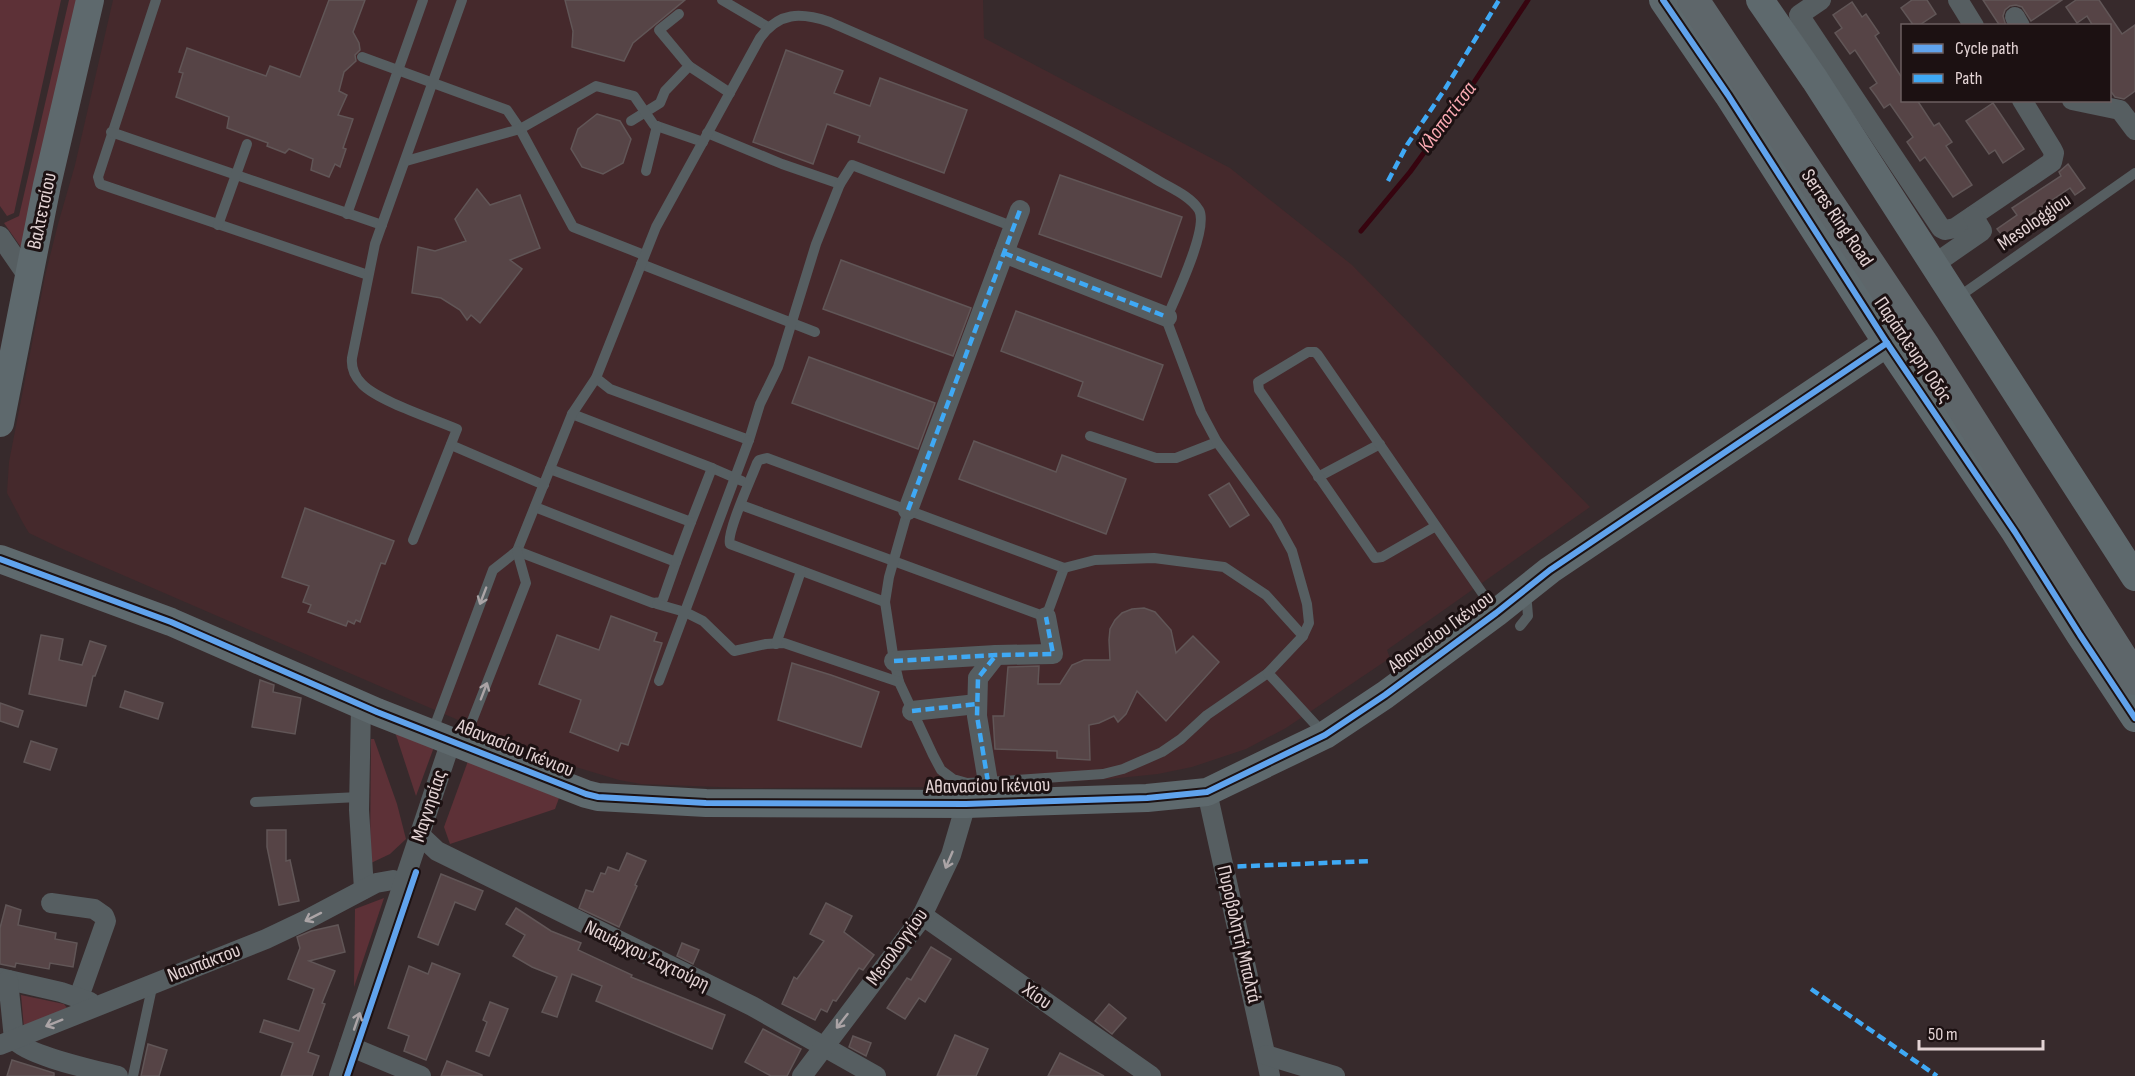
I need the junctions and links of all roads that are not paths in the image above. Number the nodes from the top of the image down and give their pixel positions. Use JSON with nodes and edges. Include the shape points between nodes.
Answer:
{"nodes":[{"id":1,"x":90,"y":0,"type":"edge"},
{"id":2,"x":156,"y":0,"type":"edge"},
{"id":3,"x":423,"y":0,"type":"edge"},
{"id":4,"x":462,"y":0,"type":"edge"},
{"id":5,"x":722,"y":0,"type":"edge"},
{"id":6,"x":1663,"y":0,"type":"edge"},
{"id":7,"x":1693,"y":0,"type":"edge"},
{"id":8,"x":1760,"y":0,"type":"edge"},
{"id":9,"x":1821,"y":0,"type":"edge"},
{"id":10,"x":1958,"y":0,"type":"edge"},
{"id":11,"x":679,"y":14,"type":"dead end"},
{"id":12,"x":1789,"y":15,"type":"edge"},
{"id":13,"x":1973,"y":24,"type":"edge"},
{"id":14,"x":768,"y":27,"type":"junction"},
{"id":15,"x":362,"y":57,"type":"dead end"},
{"id":16,"x":689,"y":66,"type":"junction"},
{"id":17,"x":398,"y":70,"type":"junction"},
{"id":18,"x":433,"y":83,"type":"junction"},
{"id":19,"x":730,"y":93,"type":"junction"},
{"id":20,"x":2023,"y":102,"type":"edge"},
{"id":21,"x":2082,"y":102,"type":"edge"},
{"id":22,"x":644,"y":112,"type":"junction"},
{"id":23,"x":631,"y":121,"type":"dead end"},
{"id":24,"x":657,"y":126,"type":"junction"},
{"id":25,"x":520,"y":129,"type":"junction"},
{"id":26,"x":2135,"y":130,"type":"edge"},
{"id":27,"x":111,"y":132,"type":"junction"},
{"id":28,"x":705,"y":138,"type":"junction"},
{"id":29,"x":247,"y":144,"type":"dead end"},
{"id":30,"x":406,"y":162,"type":"junction"},
{"id":31,"x":646,"y":171,"type":"dead end"},
{"id":32,"x":2135,"y":173,"type":"edge"},
{"id":33,"x":236,"y":176,"type":"junction"},
{"id":34,"x":840,"y":184,"type":"junction"},
{"id":35,"x":347,"y":214,"type":"junction"},
{"id":36,"x":1973,"y":216,"type":"junction"},
{"id":37,"x":1017,"y":219,"type":"joint"},
{"id":38,"x":218,"y":225,"type":"junction"},
{"id":39,"x":382,"y":225,"type":"junction"},
{"id":40,"x":0,"y":236,"type":"edge"},
{"id":41,"x":1004,"y":253,"type":"junction"},
{"id":42,"x":642,"y":260,"type":"junction"},
{"id":43,"x":1933,"y":265,"type":"junction"},
{"id":44,"x":368,"y":275,"type":"junction"},
{"id":45,"x":29,"y":278,"type":"junction"},
{"id":46,"x":1955,"y":299,"type":"junction"},
{"id":47,"x":1167,"y":317,"type":"junction"},
{"id":48,"x":791,"y":322,"type":"junction"},
{"id":49,"x":815,"y":332,"type":"dead end"},
{"id":50,"x":1887,"y":343,"type":"junction"},
{"id":51,"x":596,"y":378,"type":"junction"},
{"id":52,"x":572,"y":414,"type":"junction"},
{"id":53,"x":0,"y":423,"type":"edge"},
{"id":54,"x":1090,"y":436,"type":"dead end"},
{"id":55,"x":749,"y":440,"type":"junction"},
{"id":56,"x":1218,"y":442,"type":"junction"},
{"id":57,"x":1380,"y":444,"type":"junction"},
{"id":58,"x":451,"y":446,"type":"junction"},
{"id":59,"x":712,"y":468,"type":"junction"},
{"id":60,"x":550,"y":469,"type":"junction"},
{"id":61,"x":1318,"y":477,"type":"junction"},
{"id":62,"x":735,"y":479,"type":"junction"},
{"id":63,"x":544,"y":484,"type":"junction"},
{"id":64,"x":749,"y":485,"type":"junction"},
{"id":65,"x":741,"y":505,"type":"junction"},
{"id":66,"x":535,"y":507,"type":"junction"},
{"id":67,"x":908,"y":510,"type":"junction"},
{"id":68,"x":691,"y":522,"type":"junction"},
{"id":69,"x":1436,"y":525,"type":"junction"},
{"id":70,"x":413,"y":540,"type":"dead end"},
{"id":71,"x":517,"y":551,"type":"junction"},
{"id":72,"x":0,"y":559,"type":"edge"},
{"id":73,"x":894,"y":561,"type":"junction"},
{"id":74,"x":676,"y":562,"type":"junction"},
{"id":75,"x":1064,"y":568,"type":"junction"},
{"id":76,"x":801,"y":571,"type":"junction"},
{"id":77,"x":2135,"y":577,"type":"edge"},
{"id":78,"x":885,"y":602,"type":"junction"},
{"id":79,"x":657,"y":604,"type":"junction"},
{"id":80,"x":685,"y":612,"type":"junction"},
{"id":81,"x":1046,"y":617,"type":"junction"},
{"id":82,"x":1508,"y":619,"type":"junction"},
{"id":83,"x":1303,"y":636,"type":"junction"},
{"id":84,"x":776,"y":644,"type":"junction"},
{"id":85,"x":996,"y":655,"type":"junction"},
{"id":86,"x":894,"y":661,"type":"junction"},
{"id":87,"x":1268,"y":673,"type":"junction"},
{"id":88,"x":2135,"y":679,"type":"edge"},
{"id":89,"x":658,"y":681,"type":"dead end"},
{"id":90,"x":899,"y":682,"type":"junction"},
{"id":91,"x":361,"y":705,"type":"junction"},
{"id":92,"x":977,"y":705,"type":"junction"},
{"id":93,"x":912,"y":711,"type":"junction"},
{"id":94,"x":2135,"y":718,"type":"edge"},
{"id":95,"x":1325,"y":735,"type":"junction"},
{"id":96,"x":449,"y":740,"type":"junction"},
{"id":97,"x":988,"y":782,"type":"junction"},
{"id":98,"x":1207,"y":792,"type":"junction"},
{"id":99,"x":359,"y":797,"type":"junction"},
{"id":100,"x":255,"y":802,"type":"dead end"},
{"id":101,"x":966,"y":804,"type":"junction"},
{"id":102,"x":420,"y":835,"type":"junction"},
{"id":103,"x":403,"y":885,"type":"junction"},
{"id":104,"x":364,"y":889,"type":"junction"},
{"id":105,"x":51,"y":903,"type":"dead end"},
{"id":106,"x":922,"y":915,"type":"junction"},
{"id":107,"x":4,"y":979,"type":"edge"},
{"id":108,"x":154,"y":982,"type":"junction"},
{"id":109,"x":78,"y":997,"type":"junction"},
{"id":110,"x":98,"y":1005,"type":"junction"},
{"id":111,"x":7,"y":1042,"type":"edge"},
{"id":112,"x":823,"y":1045,"type":"junction"},
{"id":113,"x":349,"y":1046,"type":"junction"},
{"id":114,"x":1266,"y":1055,"type":"junction"},
{"id":115,"x":118,"y":1076,"type":"edge"},
{"id":116,"x":133,"y":1076,"type":"edge"},
{"id":117,"x":339,"y":1076,"type":"edge"},
{"id":118,"x":421,"y":1076,"type":"edge"},
{"id":119,"x":802,"y":1076,"type":"edge"},
{"id":120,"x":876,"y":1076,"type":"edge"},
{"id":121,"x":1151,"y":1076,"type":"edge"},
{"id":122,"x":1270,"y":1076,"type":"edge"},
{"id":123,"x":1335,"y":1076,"type":"edge"}],
"edges":[{"from":1,"to":45,"type":"street","name":"Βαλτετσίου"},
{"from":2,"to":27,"type":"lane"},
{"from":3,"to":17,"type":"lane"},
{"from":4,"to":18,"type":"lane"},
{"from":5,"to":14,"type":"lane"},
{"from":6,"to":50,"type":"street","name":"Παράπλευρη Οδός"},
{"from":7,"to":88,"type":"main road","name":"Serres Ring Road","via":[[1925,348]]},
{"from":8,"to":12,"type":"street"},
{"from":9,"to":12,"type":"street"},
{"from":10,"to":13,"type":"street"},
{"from":11,"to":16,"type":"lane","via":[[659,30]]},
{"from":12,"to":36,"type":"street","via":[[1937,225],[1950,230]]},
{"from":12,"to":43,"type":"street","via":[[1815,80]]},
{"from":14,"to":19,"type":"lane"},
{"from":14,"to":47,"type":"lane","via":[[787,16],[810,16],[830,22],[1005,100],[1122,158],[1185,196],[1198,209],[1202,220]]},
{"from":15,"to":17,"type":"lane"},
{"from":16,"to":19,"type":"lane"},
{"from":16,"to":22,"type":"lane","via":[[665,91],[660,104]]},
{"from":17,"to":18,"type":"lane"},
{"from":17,"to":35,"type":"lane"},
{"from":18,"to":25,"type":"lane","via":[[507,110]]},
{"from":18,"to":30,"type":"lane"},
{"from":19,"to":28,"type":"lane"},
{"from":20,"to":36,"type":"street","via":[[2052,148],[2054,158]]},
{"from":21,"to":26,"type":"street","via":[[2120,110]]},
{"from":22,"to":23,"type":"lane"},
{"from":22,"to":24,"type":"lane"},
{"from":22,"to":25,"type":"lane","via":[[634,96],[596,86]]},
{"from":24,"to":28,"type":"lane"},
{"from":24,"to":31,"type":"lane"},
{"from":25,"to":30,"type":"lane"},
{"from":25,"to":42,"type":"lane","via":[[573,227]]},
{"from":27,"to":33,"type":"lane"},
{"from":27,"to":38,"type":"lane","via":[[98,177],[100,184]]},
{"from":28,"to":34,"type":"lane"},
{"from":28,"to":42,"type":"lane"},
{"from":29,"to":33,"type":"lane"},
{"from":30,"to":39,"type":"lane"},
{"from":32,"to":46,"type":"lane","name":"Mesologgiou"},
{"from":33,"to":35,"type":"lane"},
{"from":33,"to":38,"type":"lane"},
{"from":34,"to":37,"type":"lane","via":[[852,165]]},
{"from":34,"to":48,"type":"lane"},
{"from":35,"to":39,"type":"lane"},
{"from":36,"to":43,"type":"street","via":[[1982,231]]},
{"from":37,"to":41,"type":"street"},
{"from":38,"to":44,"type":"lane"},
{"from":39,"to":44,"type":"lane"},
{"from":40,"to":45,"type":"street"},
{"from":41,"to":47,"type":"street"},
{"from":41,"to":67,"type":"street"},
{"from":42,"to":48,"type":"lane"},
{"from":42,"to":51,"type":"lane"},
{"from":43,"to":46,"type":"street"},
{"from":44,"to":58,"type":"lane","via":[[351,367],[362,384],[378,396],[457,429]]},
{"from":45,"to":53,"type":"street","name":"Βαλτετσίου"},
{"from":46,"to":77,"type":"street"},
{"from":47,"to":56,"type":"lane","via":[[1201,412]]},
{"from":48,"to":49,"type":"lane"},
{"from":48,"to":55,"type":"lane"},
{"from":50,"to":82,"type":"street","name":"Αθανασίου Γκένιου","via":[[1550,570],[1521,594]]},
{"from":50,"to":94,"type":"street","name":"Παράπλευρη Οδός"},
{"from":51,"to":52,"type":"lane"},
{"from":51,"to":55,"type":"lane","via":[[610,390]]},
{"from":52,"to":59,"type":"lane"},
{"from":52,"to":60,"type":"lane"},
{"from":54,"to":56,"type":"lane","via":[[1156,458],[1176,458]]},
{"from":55,"to":62,"type":"lane"},
{"from":56,"to":83,"type":"lane","via":[[1276,522],[1292,551],[1307,604],[1309,623]]},
{"from":57,"to":61,"type":"lane"},
{"from":57,"to":61,"type":"lane","via":[[1318,355],[1308,352],[1261,379],[1257,386]]},
{"from":57,"to":69,"type":"lane"},
{"from":58,"to":63,"type":"lane"},
{"from":58,"to":70,"type":"lane"},
{"from":59,"to":62,"type":"lane"},
{"from":59,"to":68,"type":"lane"},
{"from":60,"to":63,"type":"lane"},
{"from":60,"to":68,"type":"lane"},
{"from":61,"to":69,"type":"lane","via":[[1375,558],[1382,558]]},
{"from":62,"to":64,"type":"lane"},
{"from":62,"to":80,"type":"lane"},
{"from":63,"to":66,"type":"lane"},
{"from":64,"to":65,"type":"lane"},
{"from":64,"to":67,"type":"lane","via":[[757,463],[767,458]]},
{"from":65,"to":73,"type":"lane"},
{"from":65,"to":76,"type":"lane","via":[[729,536],[730,544]]},
{"from":66,"to":71,"type":"lane"},
{"from":66,"to":74,"type":"lane"},
{"from":67,"to":73,"type":"lane"},
{"from":67,"to":75,"type":"lane"},
{"from":68,"to":74,"type":"lane"},
{"from":69,"to":82,"type":"lane"},
{"from":71,"to":79,"type":"lane"},
{"from":71,"to":96,"type":"lane","one_way":true,"via":[[493,570]]},
{"from":96,"to":71,"type":"lane","one_way":true,"via":[[526,583]]},
{"from":72,"to":91,"type":"street","name":"Αθανασίου Γκένιου","via":[[171,622]]},
{"from":73,"to":78,"type":"lane"},
{"from":73,"to":81,"type":"lane"},
{"from":74,"to":79,"type":"lane","via":[[663,599]]},
{"from":75,"to":81,"type":"lane"},
{"from":75,"to":83,"type":"lane","via":[[1095,560],[1154,558],[1224,567],[1266,595]]},
{"from":76,"to":78,"type":"lane"},
{"from":76,"to":84,"type":"lane"},
{"from":78,"to":86,"type":"lane"},
{"from":79,"to":80,"type":"lane"},
{"from":80,"to":84,"type":"lane","via":[[703,621],[734,651]]},
{"from":80,"to":89,"type":"lane"},
{"from":81,"to":85,"type":"street","via":[[1053,654]]},
{"from":82,"to":95,"type":"street","name":"Αθανασίου Γκένιου","via":[[1384,694]]},
{"from":83,"to":87,"type":"lane"},
{"from":84,"to":90,"type":"lane","via":[[784,643]]},
{"from":85,"to":86,"type":"street"},
{"from":85,"to":92,"type":"street","via":[[978,678]]},
{"from":86,"to":90,"type":"lane"},
{"from":87,"to":95,"type":"lane"},
{"from":87,"to":97,"type":"lane","via":[[1162,752],[1123,769],[1103,774]]},
{"from":90,"to":93,"type":"lane"},
{"from":91,"to":96,"type":"street","name":"Αθανασίου Γκένιου"},
{"from":91,"to":99,"type":"street"},
{"from":92,"to":93,"type":"street"},
{"from":92,"to":97,"type":"street"},
{"from":93,"to":97,"type":"lane","via":[[941,770],[967,783]]},
{"from":95,"to":98,"type":"street","name":"Αθανασίου Γκένιου"},
{"from":96,"to":101,"type":"street","name":"Αθανασίου Γκένιου","via":[[586,794],[615,799]]},
{"from":96,"to":102,"type":"street","name":"Μαγνησίας"},
{"from":98,"to":101,"type":"street","name":"Αθανασίου Γκένιου","via":[[1147,798]]},
{"from":98,"to":114,"type":"street","name":"Πυροβολητή Μπαλτά"},
{"from":99,"to":100,"type":"lane"},
{"from":99,"to":104,"type":"street"},
{"from":101,"to":106,"type":"street","name":"Μεσολογγίου","one_way":true,"via":[[951,855]]},
{"from":102,"to":103,"type":"street","name":"Μαγνησίας"},
{"from":102,"to":112,"type":"street","name":"Ναυάρχου Σαχτούρη","via":[[437,851]]},
{"from":103,"to":104,"type":"street","name":"Ναυπάκτου","via":[[389,880]]},
{"from":113,"to":103,"type":"street","name":"Μαγνησίας","one_way":true},
{"from":104,"to":108,"type":"street","name":"Ναυπάκτου","one_way":true,"via":[[266,939]]},
{"from":105,"to":109,"type":"street","via":[[94,909],[104,916],[104,928]]},
{"from":106,"to":112,"type":"street","name":"Μεσολογγίου","one_way":true},
{"from":106,"to":121,"type":"street","name":"Χίου"},
{"from":107,"to":109,"type":"street"},
{"from":107,"to":111,"type":"street"},
{"from":108,"to":110,"type":"street","name":"Ναυπάκτου"},
{"from":108,"to":116,"type":"lane"},
{"from":109,"to":110,"type":"street"},
{"from":110,"to":111,"type":"street","name":"Ναυπάκτου","one_way":true},
{"from":111,"to":115,"type":"street"},
{"from":112,"to":119,"type":"street","name":"Μεσολογγίου"},
{"from":112,"to":120,"type":"street","name":"Ναυάρχου Σαχτούρη"},
{"from":113,"to":117,"type":"street","name":"Μαγνησίας"},
{"from":113,"to":118,"type":"street"},
{"from":114,"to":122,"type":"street","name":"Πυροβολητή Μπαλτά"},
{"from":114,"to":123,"type":"street"}]}
